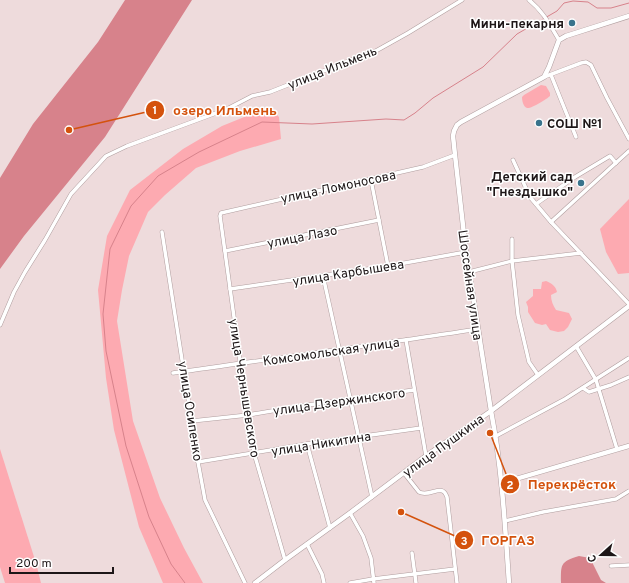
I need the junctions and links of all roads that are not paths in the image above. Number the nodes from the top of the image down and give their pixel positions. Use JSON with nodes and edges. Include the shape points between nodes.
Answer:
{"nodes":[{"id":1,"x":462,"y":0,"type":"edge"},
{"id":2,"x":529,"y":0,"type":"edge"},
{"id":3,"x":629,"y":16,"type":"edge"},
{"id":4,"x":559,"y":40,"type":"junction"},
{"id":5,"x":551,"y":75,"type":"junction"},
{"id":6,"x":544,"y":77,"type":"junction"},
{"id":7,"x":576,"y":137,"type":"dead end"},
{"id":8,"x":629,"y":139,"type":"edge"},
{"id":9,"x":629,"y":151,"type":"edge"},
{"id":10,"x":455,"y":156,"type":"junction"},
{"id":11,"x":513,"y":160,"type":"dead end"},
{"id":12,"x":616,"y":163,"type":"junction"},
{"id":13,"x":371,"y":180,"type":"junction"},
{"id":14,"x":536,"y":204,"type":"junction"},
{"id":15,"x":221,"y":213,"type":"joint"},
{"id":16,"x":379,"y":220,"type":"junction"},
{"id":17,"x":551,"y":222,"type":"junction"},
{"id":18,"x":162,"y":232,"type":"dead end"},
{"id":19,"x":512,"y":239,"type":"dead end"},
{"id":20,"x":225,"y":251,"type":"junction"},
{"id":21,"x":466,"y":252,"type":"junction"},
{"id":22,"x":581,"y":253,"type":"junction"},
{"id":23,"x":512,"y":261,"type":"junction"},
{"id":24,"x":388,"y":266,"type":"junction"},
{"id":25,"x":469,"y":272,"type":"junction"},
{"id":26,"x":323,"y":276,"type":"junction"},
{"id":27,"x":230,"y":289,"type":"junction"},
{"id":28,"x":629,"y":305,"type":"edge"},
{"id":29,"x":0,"y":324,"type":"edge"},
{"id":30,"x":478,"y":329,"type":"junction"},
{"id":31,"x":406,"y":340,"type":"junction"},
{"id":32,"x":576,"y":346,"type":"junction"},
{"id":33,"x":339,"y":349,"type":"junction"},
{"id":34,"x":629,"y":358,"type":"edge"},
{"id":35,"x":240,"y":363,"type":"junction"},
{"id":36,"x":185,"y":372,"type":"junction"},
{"id":37,"x":173,"y":374,"type":"dead end"},
{"id":38,"x":538,"y":375,"type":"junction"},
{"id":39,"x":629,"y":377,"type":"edge"},
{"id":40,"x":596,"y":380,"type":"junction"},
{"id":41,"x":583,"y":388,"type":"junction"},
{"id":42,"x":598,"y":388,"type":"junction"},
{"id":43,"x":414,"y":390,"type":"junction"},
{"id":44,"x":350,"y":400,"type":"junction"},
{"id":45,"x":491,"y":411,"type":"junction"},
{"id":46,"x":248,"y":415,"type":"junction"},
{"id":47,"x":192,"y":421,"type":"junction"},
{"id":48,"x":421,"y":428,"type":"junction"},
{"id":49,"x":359,"y":436,"type":"junction"},
{"id":50,"x":496,"y":436,"type":"junction"},
{"id":51,"x":308,"y":444,"type":"junction"},
{"id":52,"x":629,"y":446,"type":"edge"},
{"id":53,"x":617,"y":449,"type":"junction"},
{"id":54,"x":254,"y":453,"type":"junction"},
{"id":55,"x":426,"y":456,"type":"junction"},
{"id":56,"x":198,"y":462,"type":"junction"},
{"id":57,"x":404,"y":473,"type":"junction"},
{"id":58,"x":502,"y":483,"type":"junction"},
{"id":59,"x":629,"y":491,"type":"edge"},
{"id":60,"x":372,"y":497,"type":"junction"},
{"id":61,"x":350,"y":514,"type":"junction"},
{"id":62,"x":505,"y":521,"type":"junction"},
{"id":63,"x":330,"y":528,"type":"junction"},
{"id":64,"x":307,"y":544,"type":"junction"},
{"id":65,"x":412,"y":553,"type":"dead end"},
{"id":66,"x":285,"y":560,"type":"junction"},
{"id":67,"x":629,"y":565,"type":"edge"},
{"id":68,"x":611,"y":566,"type":"dead end"},
{"id":69,"x":455,"y":569,"type":"junction"},
{"id":70,"x":414,"y":574,"type":"junction"},
{"id":71,"x":374,"y":581,"type":"edge"},
{"id":72,"x":245,"y":583,"type":"edge"},
{"id":73,"x":255,"y":583,"type":"edge"},
{"id":74,"x":324,"y":583,"type":"edge"},
{"id":75,"x":350,"y":583,"type":"edge"},
{"id":76,"x":416,"y":583,"type":"edge"},
{"id":77,"x":457,"y":583,"type":"edge"},
{"id":78,"x":509,"y":583,"type":"edge"}],
"edges":[{"from":1,"to":29,"type":"street","name":"улица Ильмень","via":[[374,52],[270,92],[252,96],[227,109],[106,156],[71,194],[14,292]]},
{"from":2,"to":4,"type":"street","via":[[543,13]]},
{"from":3,"to":4,"type":"main road"},
{"from":4,"to":6,"type":"main road"},
{"from":5,"to":6,"type":"street"},
{"from":5,"to":7,"type":"street"},
{"from":5,"to":8,"type":"street","via":[[580,63],[586,62],[591,65]]},
{"from":6,"to":10,"type":"main road","name":"Шоссейная улица","via":[[457,125],[453,136]]},
{"from":9,"to":12,"type":"street"},
{"from":10,"to":13,"type":"street","name":"улица Ломоносова"},
{"from":10,"to":21,"type":"main road","name":"Шоссейная улица"},
{"from":11,"to":14,"type":"street"},
{"from":12,"to":14,"type":"street","via":[[610,156]]},
{"from":12,"to":17,"type":"street"},
{"from":13,"to":15,"type":"street","name":"улица Ломоносова"},
{"from":13,"to":16,"type":"street"},
{"from":14,"to":17,"type":"street"},
{"from":15,"to":20,"type":"street","name":"улица Чернышевского"},
{"from":16,"to":20,"type":"street","name":"улица Лазо"},
{"from":16,"to":24,"type":"street"},
{"from":17,"to":22,"type":"street"},
{"from":18,"to":36,"type":"street","name":"улица Осипенко"},
{"from":19,"to":23,"type":"street"},
{"from":20,"to":27,"type":"street","name":"улица Чернышевского"},
{"from":21,"to":24,"type":"street","name":"улица Карбышева"},
{"from":21,"to":25,"type":"main road","name":"Шоссейная улица"},
{"from":22,"to":23,"type":"street"},
{"from":22,"to":28,"type":"street"},
{"from":23,"to":25,"type":"street"},
{"from":23,"to":38,"type":"street","via":[[518,315],[529,362]]},
{"from":24,"to":26,"type":"street","name":"улица Карбышева"},
{"from":25,"to":30,"type":"main road","name":"Шоссейная улица"},
{"from":26,"to":27,"type":"street","name":"улица Карбышева"},
{"from":26,"to":33,"type":"street"},
{"from":27,"to":35,"type":"street","name":"улица Чернышевского"},
{"from":28,"to":32,"type":"main road","name":"улица Пушкина"},
{"from":30,"to":31,"type":"street","name":"Комсомольская улица"},
{"from":30,"to":45,"type":"main road","name":"Шоссейная улица"},
{"from":31,"to":33,"type":"street","name":"Комсомольская улица"},
{"from":31,"to":43,"type":"street"},
{"from":32,"to":38,"type":"main road","name":"улица Пушкина"},
{"from":32,"to":40,"type":"street"},
{"from":33,"to":35,"type":"street","name":"Комсомольская улица"},
{"from":33,"to":44,"type":"street"},
{"from":34,"to":40,"type":"street"},
{"from":35,"to":36,"type":"street","name":"Комсомольская улица"},
{"from":35,"to":46,"type":"street","name":"улица Чернышевского"},
{"from":36,"to":37,"type":"street","name":"Комсомольская улица"},
{"from":36,"to":47,"type":"street","name":"улица Осипенко"},
{"from":38,"to":45,"type":"main road","name":"улица Пушкина"},
{"from":39,"to":42,"type":"street"},
{"from":40,"to":41,"type":"street"},
{"from":40,"to":42,"type":"street"},
{"from":41,"to":42,"type":"street","via":[[589,392]]},
{"from":41,"to":50,"type":"street"},
{"from":42,"to":53,"type":"street"},
{"from":43,"to":44,"type":"street","name":"улица Дзержинского"},
{"from":43,"to":48,"type":"street"},
{"from":44,"to":46,"type":"street","name":"улица Дзержинского"},
{"from":44,"to":49,"type":"street"},
{"from":45,"to":50,"type":"main road","name":"Шоссейная улица"},
{"from":45,"to":55,"type":"main road","name":"улица Пушкина"},
{"from":46,"to":47,"type":"street","name":"улица Дзержинского"},
{"from":46,"to":54,"type":"street","name":"улица Чернышевского"},
{"from":47,"to":56,"type":"street","name":"улица Осипенко"},
{"from":48,"to":49,"type":"street","name":"улица Никитина"},
{"from":48,"to":55,"type":"street"},
{"from":49,"to":51,"type":"street","name":"улица Никитина"},
{"from":49,"to":60,"type":"street"},
{"from":50,"to":58,"type":"main road","name":"Шоссейная улица"},
{"from":51,"to":54,"type":"street","name":"улица Никитина"},
{"from":51,"to":63,"type":"street"},
{"from":52,"to":53,"type":"main road"},
{"from":53,"to":58,"type":"main road"},
{"from":54,"to":56,"type":"street","name":"улица Никитина"},
{"from":54,"to":66,"type":"street","name":"улица Чернышевского"},
{"from":55,"to":57,"type":"main road","name":"улица Пушкина"},
{"from":56,"to":72,"type":"street","name":"улица Осипенко","via":[[205,500]]},
{"from":57,"to":60,"type":"main road","name":"улица Пушкина"},
{"from":57,"to":69,"type":"street","via":[[422,494],[439,490],[446,493]]},
{"from":58,"to":62,"type":"main road","name":"Шоссейная улица"},
{"from":59,"to":62,"type":"street","via":[[616,499]]},
{"from":60,"to":61,"type":"main road","name":"улица Пушкина"},
{"from":61,"to":63,"type":"main road","name":"улица Пушкина"},
{"from":61,"to":71,"type":"street","via":[[363,536],[371,558]]},
{"from":62,"to":78,"type":"main road","name":"Шоссейная улица"},
{"from":63,"to":64,"type":"main road","name":"улица Пушкина"},
{"from":64,"to":66,"type":"main road","name":"улица Пушкина"},
{"from":64,"to":74,"type":"street"},
{"from":65,"to":70,"type":"street"},
{"from":66,"to":73,"type":"main road","name":"улица Пушкина"},
{"from":67,"to":68,"type":"street"},
{"from":69,"to":70,"type":"street"},
{"from":69,"to":77,"type":"street"},
{"from":70,"to":71,"type":"street"},
{"from":70,"to":76,"type":"street"},
{"from":71,"to":75,"type":"street"}]}
